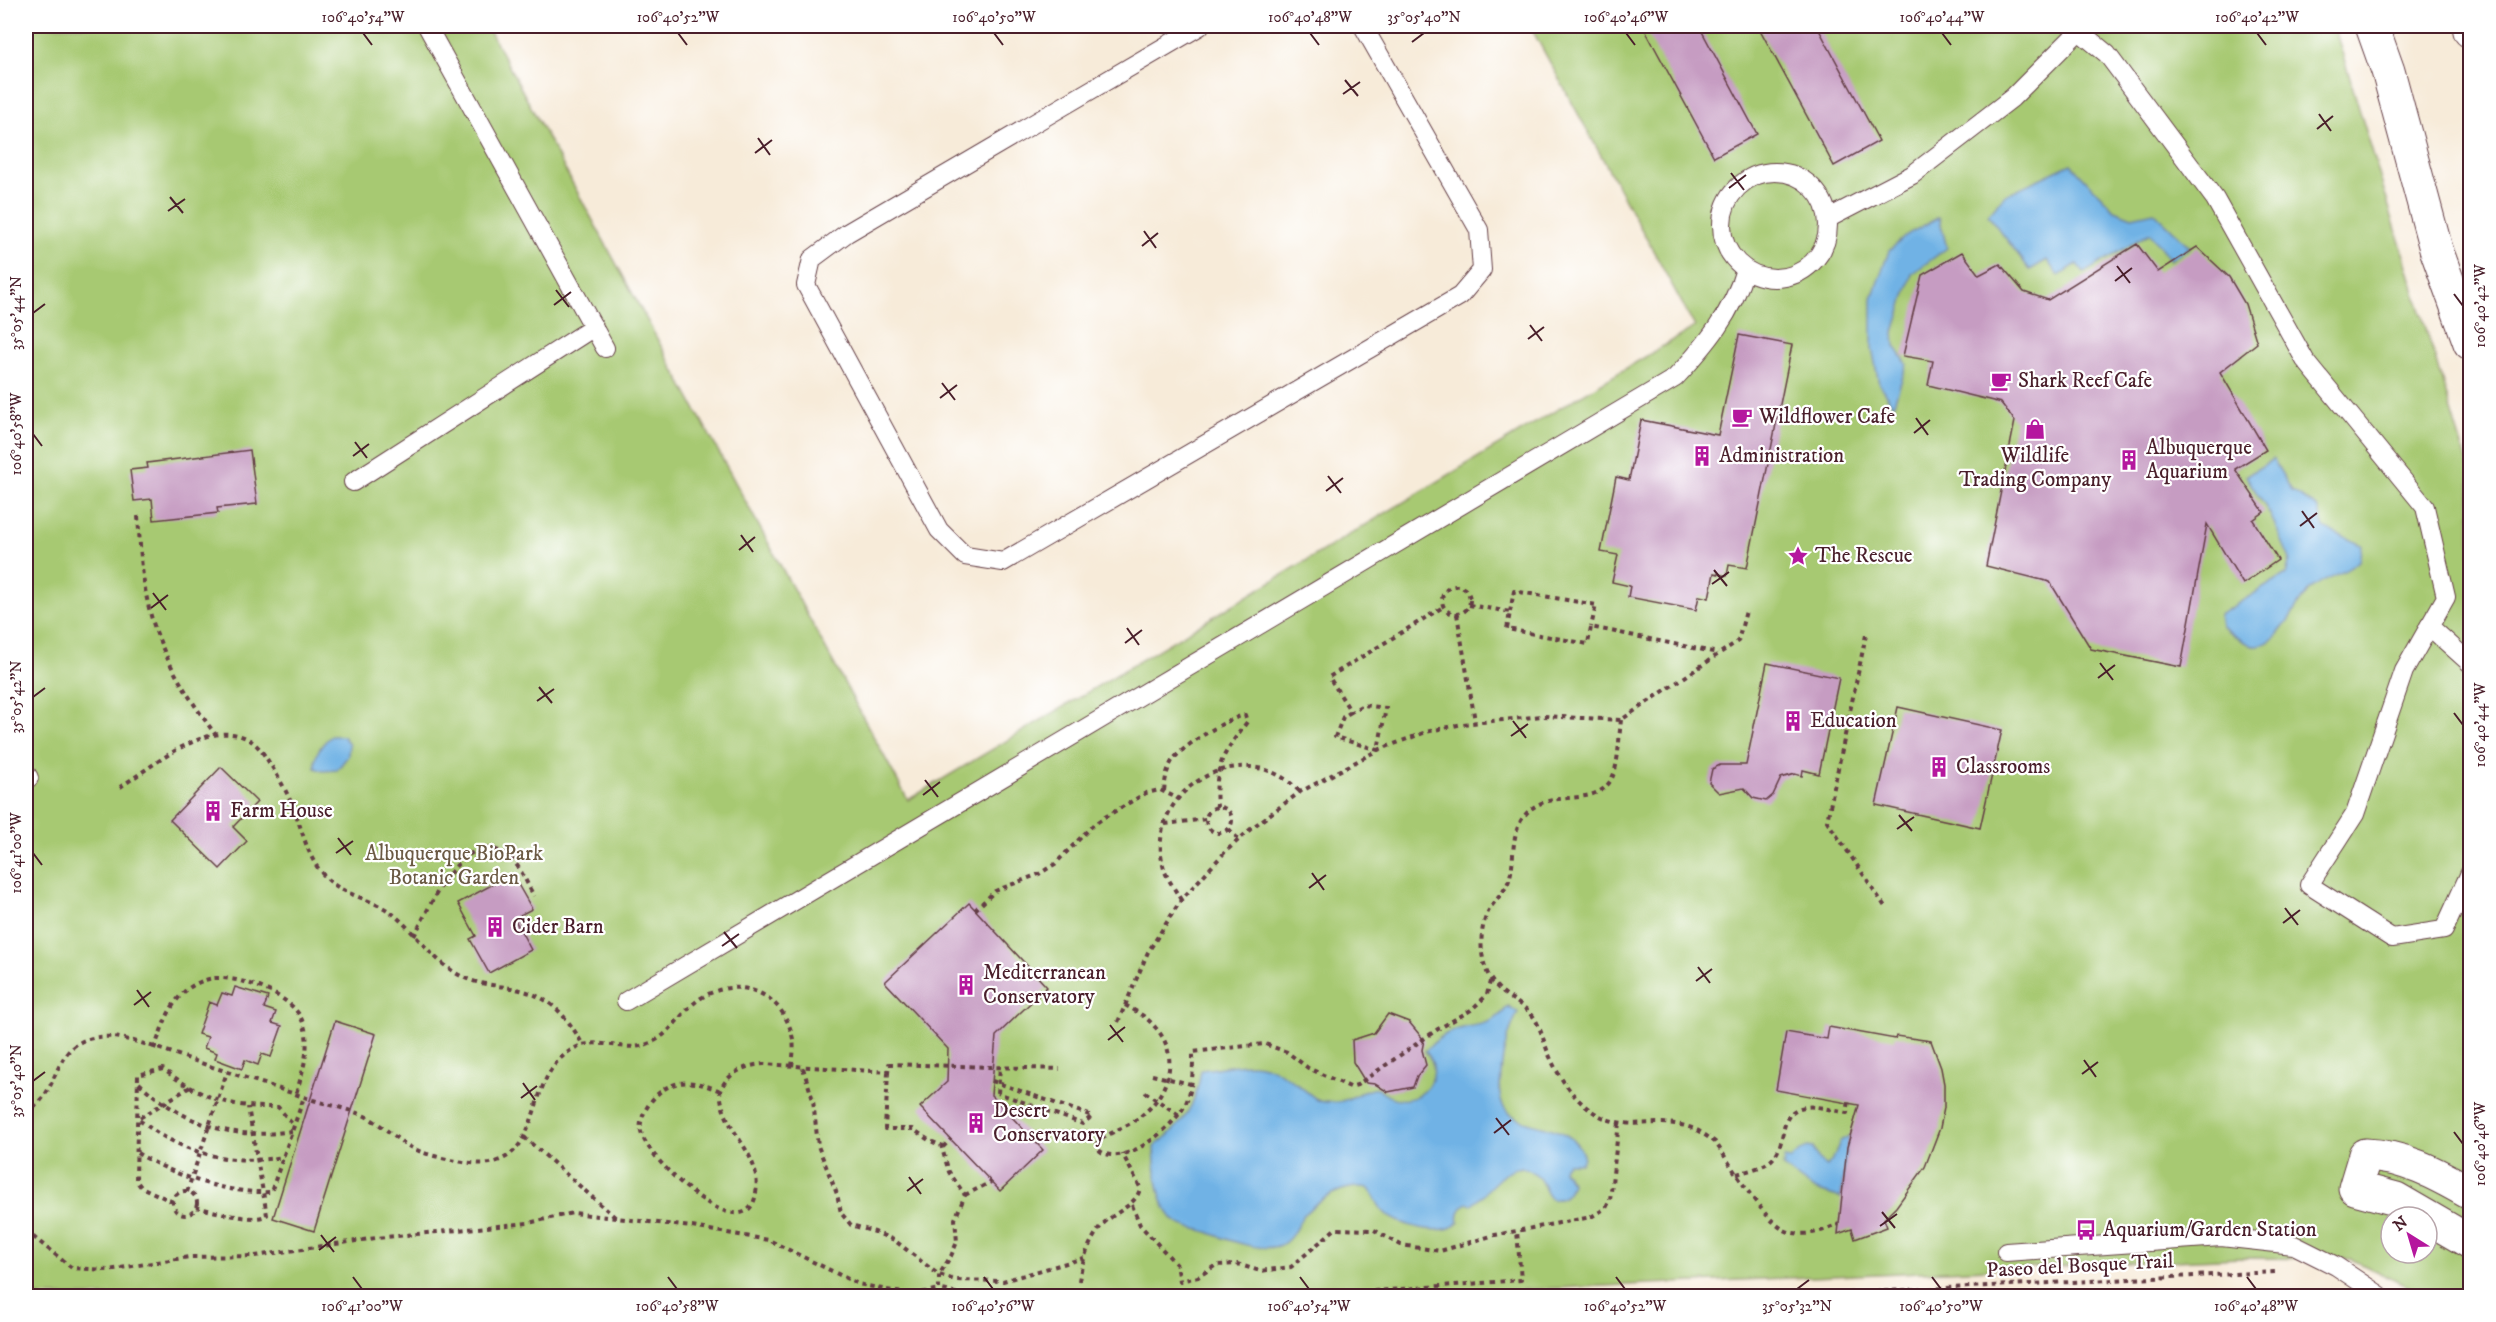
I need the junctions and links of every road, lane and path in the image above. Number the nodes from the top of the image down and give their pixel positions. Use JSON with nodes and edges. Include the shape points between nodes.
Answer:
{"nodes":[{"id":1,"x":427,"y":26,"type":"edge"},
{"id":2,"x":1200,"y":26,"type":"edge"},
{"id":3,"x":1363,"y":26,"type":"edge"},
{"id":4,"x":2372,"y":26,"type":"edge"},
{"id":5,"x":2469,"y":26,"type":"edge"},
{"id":6,"x":2085,"y":28,"type":"edge"},
{"id":7,"x":2470,"y":31,"type":"edge"},
{"id":8,"x":1829,"y":218,"type":"junction"},
{"id":9,"x":1745,"y":269,"type":"junction"},
{"id":10,"x":594,"y":327,"type":"junction"},
{"id":11,"x":2470,"y":343,"type":"edge"},
{"id":12,"x":606,"y":348,"type":"dead end"},
{"id":13,"x":353,"y":482,"type":"dead end"},
{"id":14,"x":138,"y":516,"type":"dead end"},
{"id":15,"x":1469,"y":605,"type":"junction"},
{"id":16,"x":1443,"y":607,"type":"junction"},
{"id":17,"x":1746,"y":611,"type":"dead end"},
{"id":18,"x":1510,"y":612,"type":"junction"},
{"id":19,"x":1457,"y":614,"type":"junction"},
{"id":20,"x":2429,"y":626,"type":"junction"},
{"id":21,"x":1591,"y":627,"type":"junction"},
{"id":22,"x":1866,"y":635,"type":"dead end"},
{"id":23,"x":1719,"y":654,"type":"junction"},
{"id":24,"x":2470,"y":663,"type":"edge"},
{"id":25,"x":1351,"y":712,"type":"junction"},
{"id":26,"x":1621,"y":720,"type":"junction"},
{"id":27,"x":1475,"y":721,"type":"junction"},
{"id":28,"x":215,"y":734,"type":"junction"},
{"id":29,"x":1378,"y":750,"type":"junction"},
{"id":30,"x":1218,"y":769,"type":"junction"},
{"id":31,"x":26,"y":773,"type":"edge"},
{"id":32,"x":26,"y":778,"type":"edge"},
{"id":33,"x":120,"y":787,"type":"dead end"},
{"id":34,"x":1164,"y":791,"type":"junction"},
{"id":35,"x":1300,"y":792,"type":"junction"},
{"id":36,"x":1177,"y":798,"type":"junction"},
{"id":37,"x":1217,"y":807,"type":"junction"},
{"id":38,"x":1206,"y":819,"type":"junction"},
{"id":39,"x":1165,"y":824,"type":"junction"},
{"id":40,"x":1229,"y":829,"type":"junction"},
{"id":41,"x":1239,"y":840,"type":"junction"},
{"id":42,"x":2470,"y":873,"type":"edge"},
{"id":43,"x":534,"y":896,"type":"dead end"},
{"id":44,"x":1181,"y":900,"type":"junction"},
{"id":45,"x":1886,"y":908,"type":"dead end"},
{"id":46,"x":975,"y":909,"type":"dead end"},
{"id":47,"x":414,"y":936,"type":"junction"},
{"id":48,"x":1490,"y":980,"type":"junction"},
{"id":49,"x":626,"y":1001,"type":"dead end"},
{"id":50,"x":1125,"y":1005,"type":"junction"},
{"id":51,"x":1118,"y":1022,"type":"dead end"},
{"id":52,"x":583,"y":1045,"type":"junction"},
{"id":53,"x":154,"y":1049,"type":"junction"},
{"id":54,"x":792,"y":1067,"type":"junction"},
{"id":55,"x":999,"y":1067,"type":"junction"},
{"id":56,"x":803,"y":1068,"type":"junction"},
{"id":57,"x":1060,"y":1069,"type":"dead end"},
{"id":58,"x":227,"y":1072,"type":"junction"},
{"id":59,"x":888,"y":1072,"type":"junction"},
{"id":60,"x":1152,"y":1075,"type":"dead end"},
{"id":61,"x":1168,"y":1078,"type":"junction"},
{"id":62,"x":992,"y":1081,"type":"dead end"},
{"id":63,"x":138,"y":1083,"type":"junction"},
{"id":64,"x":1191,"y":1084,"type":"junction"},
{"id":65,"x":190,"y":1088,"type":"junction"},
{"id":66,"x":720,"y":1091,"type":"junction"},
{"id":67,"x":1145,"y":1092,"type":"dead end"},
{"id":68,"x":296,"y":1094,"type":"junction"},
{"id":69,"x":304,"y":1097,"type":"junction"},
{"id":70,"x":1157,"y":1100,"type":"junction"},
{"id":71,"x":217,"y":1101,"type":"junction"},
{"id":72,"x":1849,"y":1101,"type":"dead end"},
{"id":73,"x":163,"y":1103,"type":"junction"},
{"id":74,"x":248,"y":1107,"type":"junction"},
{"id":75,"x":26,"y":1112,"type":"edge"},
{"id":76,"x":1179,"y":1115,"type":"junction"},
{"id":77,"x":138,"y":1119,"type":"junction"},
{"id":78,"x":1619,"y":1123,"type":"junction"},
{"id":79,"x":209,"y":1126,"type":"junction"},
{"id":80,"x":293,"y":1129,"type":"junction"},
{"id":81,"x":253,"y":1134,"type":"junction"},
{"id":82,"x":524,"y":1137,"type":"junction"},
{"id":83,"x":951,"y":1139,"type":"dead end"},
{"id":84,"x":943,"y":1147,"type":"junction"},
{"id":85,"x":137,"y":1153,"type":"junction"},
{"id":86,"x":1122,"y":1153,"type":"junction"},
{"id":87,"x":200,"y":1154,"type":"junction"},
{"id":88,"x":284,"y":1157,"type":"junction"},
{"id":89,"x":257,"y":1160,"type":"junction"},
{"id":90,"x":1737,"y":1174,"type":"junction"},
{"id":91,"x":192,"y":1178,"type":"junction"},
{"id":92,"x":991,"y":1182,"type":"dead end"},
{"id":93,"x":263,"y":1191,"type":"junction"},
{"id":94,"x":187,"y":1192,"type":"junction"},
{"id":95,"x":2470,"y":1192,"type":"edge"},
{"id":96,"x":965,"y":1195,"type":"junction"},
{"id":97,"x":173,"y":1202,"type":"junction"},
{"id":98,"x":1132,"y":1205,"type":"dead end"},
{"id":99,"x":196,"y":1207,"type":"junction"},
{"id":100,"x":616,"y":1219,"type":"junction"},
{"id":101,"x":1839,"y":1224,"type":"dead end"},
{"id":102,"x":26,"y":1230,"type":"edge"},
{"id":103,"x":1517,"y":1231,"type":"junction"},
{"id":104,"x":2470,"y":1242,"type":"edge"},
{"id":105,"x":2007,"y":1252,"type":"dead end"},
{"id":106,"x":1084,"y":1258,"type":"junction"},
{"id":107,"x":2276,"y":1272,"type":"dead end"},
{"id":108,"x":939,"y":1275,"type":"junction"},
{"id":109,"x":1079,"y":1281,"type":"dead end"},
{"id":110,"x":939,"y":1289,"type":"junction"},
{"id":111,"x":968,"y":1296,"type":"edge"},
{"id":112,"x":1248,"y":1296,"type":"edge"},
{"id":113,"x":1785,"y":1296,"type":"edge"},
{"id":114,"x":2381,"y":1296,"type":"edge"}],
"edges":[{"from":1,"to":10,"type":"lane"},
{"from":2,"to":3,"type":"lane","via":[[847,233],[812,259],[806,285],[939,530],[965,556],[1003,562],[1460,296],[1482,270],[1479,230]]},
{"from":4,"to":11,"type":"main road","via":[[2436,249]]},
{"from":5,"to":7,"type":"main road"},
{"from":6,"to":8,"type":"lane","via":[[2012,98],[1912,175]]},
{"from":6,"to":20,"type":"lane","via":[[2215,198],[2305,360],[2426,507],[2446,597]]},
{"from":8,"to":9,"type":"lane","via":[[1827,237],[1818,257],[1803,270],[1774,278]]},
{"from":8,"to":9,"type":"lane","via":[[1817,190],[1797,176],[1780,171],[1746,180],[1724,210],[1722,228],[1726,246]]},
{"from":9,"to":49,"type":"lane","via":[[1739,290],[1709,341],[1675,378]]},
{"from":10,"to":12,"type":"lane"},
{"from":10,"to":13,"type":"lane"},
{"from":14,"to":28,"type":"path","via":[[147,599],[156,632],[180,683]]},
{"from":15,"to":16,"type":"path","via":[[1466,591],[1454,587],[1444,593]]},
{"from":15,"to":18,"type":"path"},
{"from":15,"to":19,"type":"path"},
{"from":16,"to":19,"type":"path"},
{"from":16,"to":25,"type":"path","via":[[1329,677]]},
{"from":17,"to":23,"type":"path","via":[[1738,641]]},
{"from":18,"to":21,"type":"path","via":[[1507,629],[1565,640],[1588,644]]},
{"from":18,"to":21,"type":"path","via":[[1514,591],[1596,605]]},
{"from":19,"to":27,"type":"path"},
{"from":20,"to":24,"type":"lane"},
{"from":20,"to":42,"type":"lane","via":[[2404,671],[2355,814],[2309,885],[2392,938],[2444,930]]},
{"from":21,"to":23,"type":"path"},
{"from":22,"to":45,"type":"path","via":[[1827,821]]},
{"from":23,"to":26,"type":"path"},
{"from":25,"to":29,"type":"path","via":[[1343,717],[1335,736]]},
{"from":25,"to":29,"type":"path","via":[[1363,705],[1386,708]]},
{"from":26,"to":27,"type":"path","via":[[1543,716]]},
{"from":26,"to":48,"type":"path","via":[[1615,770],[1606,787],[1586,797],[1539,803],[1518,826],[1509,881],[1488,911],[1484,924],[1483,956]]},
{"from":27,"to":29,"type":"path","via":[[1426,732]]},
{"from":28,"to":33,"type":"path","via":[[183,747]]},
{"from":28,"to":47,"type":"path","via":[[246,738],[261,750],[284,787],[306,846],[322,874],[333,884],[386,910]]},
{"from":29,"to":35,"type":"path"},
{"from":30,"to":34,"type":"path","via":[[1225,751],[1247,722],[1245,715],[1177,754]]},
{"from":30,"to":35,"type":"path","via":[[1244,766],[1269,770]]},
{"from":30,"to":36,"type":"path","via":[[1196,780]]},
{"from":30,"to":37,"type":"path"},
{"from":31,"to":32,"type":"lane"},
{"from":34,"to":36,"type":"path"},
{"from":34,"to":46,"type":"path","via":[[1146,793],[1105,817],[1055,864],[995,891]]},
{"from":35,"to":41,"type":"path"},
{"from":36,"to":39,"type":"path"},
{"from":37,"to":38,"type":"path","via":[[1210,810]]},
{"from":37,"to":40,"type":"path","via":[[1226,808],[1231,814]]},
{"from":38,"to":39,"type":"path"},
{"from":38,"to":40,"type":"path","via":[[1215,832]]},
{"from":39,"to":44,"type":"path","via":[[1165,871]]},
{"from":40,"to":41,"type":"path"},
{"from":41,"to":44,"type":"path"},
{"from":43,"to":47,"type":"path","via":[[516,863],[496,849],[486,848],[472,853],[449,874]]},
{"from":44,"to":50,"type":"path","via":[[1157,934]]},
{"from":47,"to":52,"type":"path","via":[[460,976],[485,985],[517,989],[553,1005],[566,1017]]},
{"from":48,"to":64,"type":"path","via":[[1487,995],[1471,1010],[1357,1085],[1345,1087],[1287,1052],[1265,1044],[1193,1052]]},
{"from":48,"to":78,"type":"path","via":[[1529,1011],[1566,1086],[1596,1114]]},
{"from":50,"to":51,"type":"path"},
{"from":50,"to":61,"type":"path","via":[[1148,1020],[1163,1038],[1170,1058]]},
{"from":52,"to":54,"type":"path","via":[[647,1044],[662,1037],[701,998],[739,987],[763,994],[781,1009],[793,1037]]},
{"from":52,"to":82,"type":"path","via":[[564,1056],[546,1078]]},
{"from":53,"to":58,"type":"path"},
{"from":53,"to":68,"type":"path","via":[[168,1015],[184,992],[208,979],[236,980],[285,999],[302,1018],[307,1046]]},
{"from":53,"to":75,"type":"path","via":[[104,1036],[83,1042],[64,1055],[43,1099]]},
{"from":54,"to":56,"type":"path"},
{"from":54,"to":66,"type":"path","via":[[745,1067],[727,1079]]},
{"from":55,"to":57,"type":"path"},
{"from":55,"to":59,"type":"path","via":[[889,1064]]},
{"from":55,"to":62,"type":"path","bridge":true,"via":[[998,1093],[1083,1124],[1092,1116]]},
{"from":56,"to":59,"type":"path"},
{"from":56,"to":108,"type":"path","via":[[813,1100],[818,1146],[845,1220],[894,1240]]},
{"from":58,"to":68,"type":"path"},
{"from":58,"to":71,"type":"path"},
{"from":59,"to":84,"type":"path","via":[[885,1129],[913,1128]]},
{"from":60,"to":61,"type":"path"},
{"from":61,"to":64,"type":"path"},
{"from":61,"to":70,"type":"path"},
{"from":63,"to":65,"type":"path","via":[[138,1075],[163,1069]]},
{"from":63,"to":73,"type":"path"},
{"from":63,"to":77,"type":"path"},
{"from":64,"to":76,"type":"path"},
{"from":65,"to":71,"type":"path"},
{"from":65,"to":73,"type":"path"},
{"from":66,"to":66,"type":"path","via":[[725,1115],[748,1151],[756,1179],[752,1206],[739,1214],[721,1209],[692,1192],[657,1159],[641,1134],[640,1122],[648,1107],[669,1086],[702,1083]]},
{"from":67,"to":70,"type":"path"},
{"from":68,"to":69,"type":"path"},
{"from":69,"to":80,"type":"path"},
{"from":69,"to":82,"type":"path","via":[[366,1117],[411,1148],[446,1158],[489,1163],[511,1154]]},
{"from":70,"to":76,"type":"path"},
{"from":70,"to":86,"type":"path","via":[[1141,1116],[1097,1143],[1105,1155]]},
{"from":71,"to":74,"type":"path"},
{"from":71,"to":79,"type":"path"},
{"from":72,"to":90,"type":"path","via":[[1847,1113],[1805,1107],[1795,1110],[1784,1123],[1775,1157],[1758,1168]]},
{"from":73,"to":77,"type":"path"},
{"from":73,"to":79,"type":"path"},
{"from":74,"to":80,"type":"path","via":[[278,1107]]},
{"from":74,"to":81,"type":"path"},
{"from":76,"to":86,"type":"path","via":[[1161,1133]]},
{"from":77,"to":85,"type":"path"},
{"from":77,"to":87,"type":"path"},
{"from":78,"to":90,"type":"path","via":[[1693,1128],[1714,1142]]},
{"from":78,"to":103,"type":"path","via":[[1606,1208],[1591,1217]]},
{"from":79,"to":81,"type":"path"},
{"from":79,"to":87,"type":"path"},
{"from":80,"to":81,"type":"path"},
{"from":80,"to":88,"type":"path"},
{"from":81,"to":89,"type":"path"},
{"from":82,"to":100,"type":"path"},
{"from":83,"to":84,"type":"path"},
{"from":84,"to":96,"type":"path","via":[[949,1172]]},
{"from":85,"to":91,"type":"path"},
{"from":85,"to":97,"type":"path","via":[[138,1184]]},
{"from":86,"to":106,"type":"path","via":[[1140,1192],[1101,1226]]},
{"from":87,"to":89,"type":"path"},
{"from":87,"to":91,"type":"path"},
{"from":88,"to":89,"type":"path"},
{"from":88,"to":93,"type":"path","via":[[273,1189]]},
{"from":89,"to":93,"type":"path"},
{"from":90,"to":101,"type":"path","via":[[1781,1229],[1813,1234]]},
{"from":91,"to":93,"type":"path"},
{"from":91,"to":94,"type":"path"},
{"from":92,"to":96,"type":"path"},
{"from":93,"to":99,"type":"path","via":[[267,1213],[264,1218]]},
{"from":94,"to":97,"type":"path","via":[[177,1195]]},
{"from":94,"to":99,"type":"path","via":[[194,1196]]},
{"from":95,"to":104,"type":"main road","via":[[2429,1169],[2382,1155],[2365,1155],[2355,1188],[2396,1198]]},
{"from":96,"to":108,"type":"path","via":[[955,1220],[957,1242]]},
{"from":97,"to":99,"type":"path","via":[[180,1214],[188,1215]]},
{"from":98,"to":103,"type":"path","via":[[1140,1225],[1177,1265],[1180,1281],[1198,1277],[1216,1265],[1237,1264],[1260,1271],[1291,1267],[1335,1229],[1374,1230],[1401,1245],[1440,1251]]},
{"from":100,"to":102,"type":"path","via":[[573,1213],[528,1223],[376,1238],[255,1256],[189,1257],[108,1270],[72,1268]]},
{"from":100,"to":110,"type":"path","via":[[769,1240],[858,1284],[912,1295]]},
{"from":103,"to":112,"type":"path","via":[[1521,1280]]},
{"from":105,"to":114,"type":"lane","via":[[2221,1237],[2294,1245],[2336,1266]]},
{"from":106,"to":108,"type":"path","via":[[1003,1281],[955,1280]]},
{"from":106,"to":109,"type":"path"},
{"from":107,"to":113,"type":"path","name":"Paseo del Bosque Trail"},
{"from":108,"to":110,"type":"path"},
{"from":110,"to":111,"type":"path"}]}
